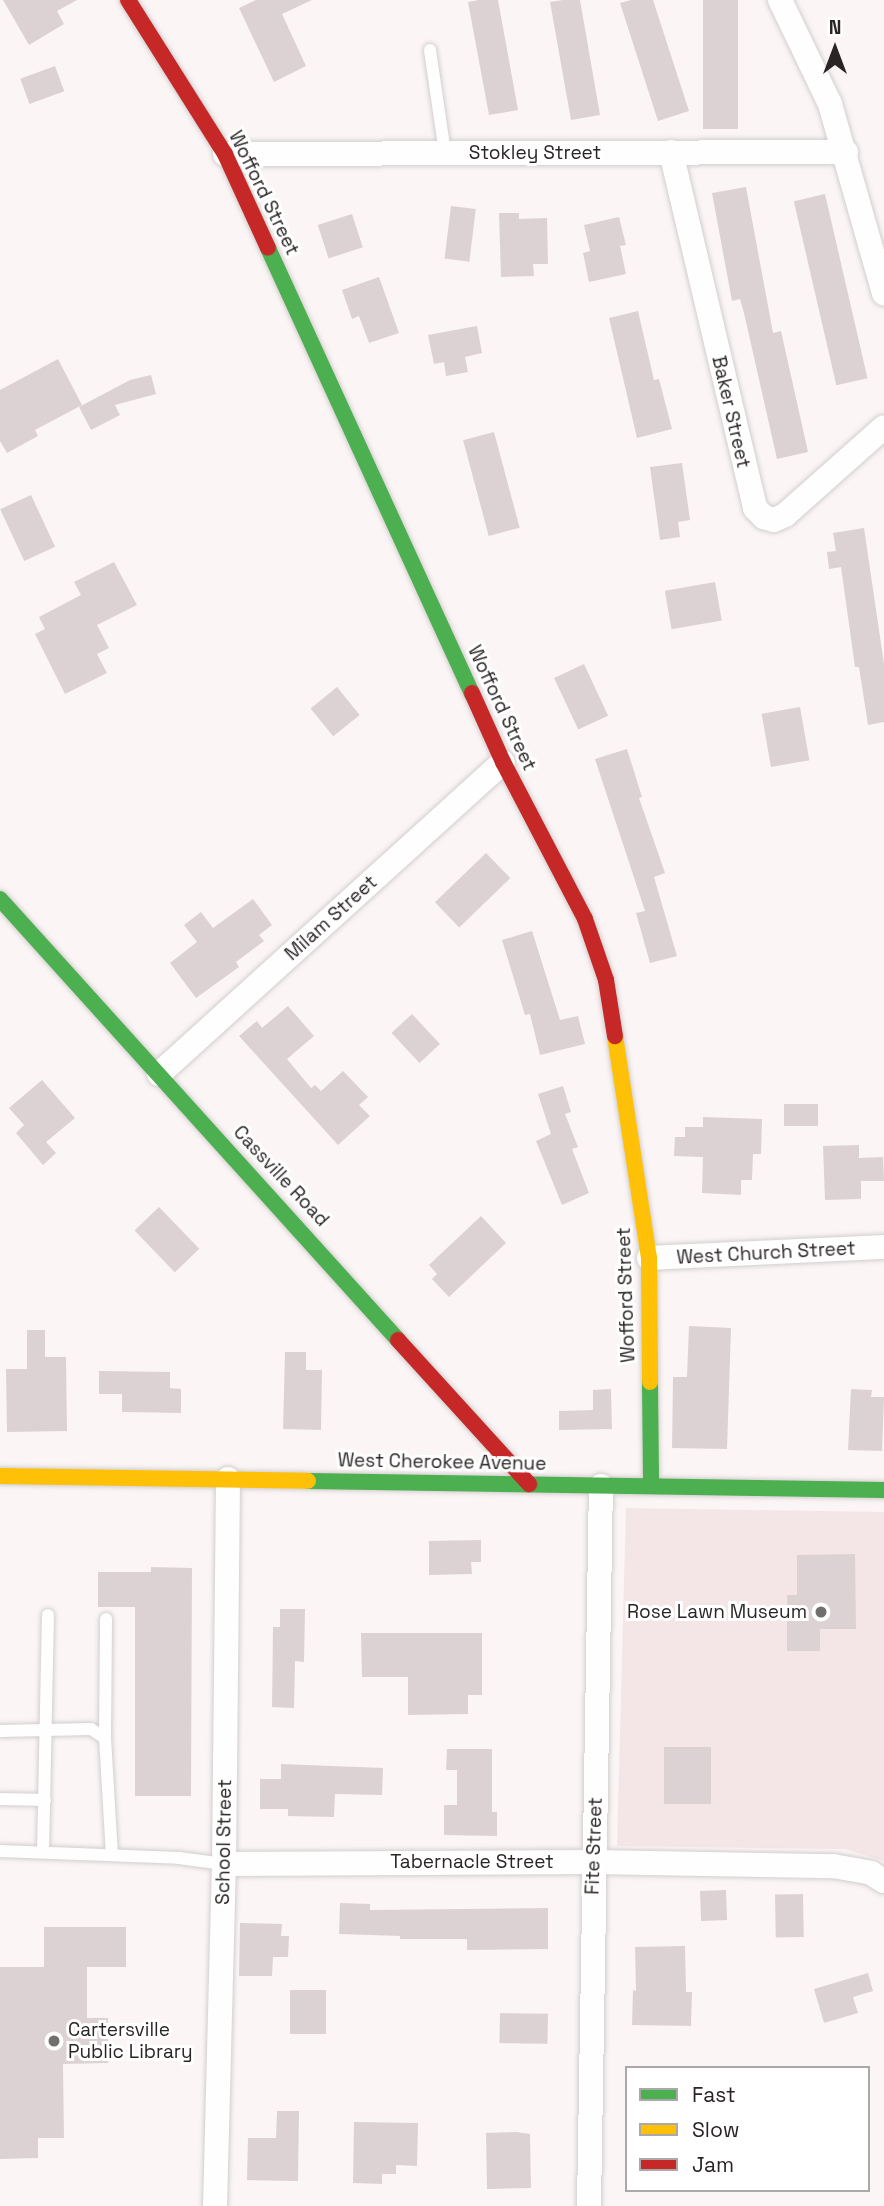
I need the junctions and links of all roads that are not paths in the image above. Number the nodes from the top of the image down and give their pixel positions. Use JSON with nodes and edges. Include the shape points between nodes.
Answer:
{"nodes":[{"id":1,"x":128,"y":0,"type":"edge"},
{"id":2,"x":780,"y":0,"type":"edge"},
{"id":3,"x":430,"y":50,"type":"dead end"},
{"id":4,"x":671,"y":152,"type":"junction"},
{"id":5,"x":846,"y":152,"type":"junction"},
{"id":6,"x":445,"y":153,"type":"junction"},
{"id":7,"x":225,"y":154,"type":"junction"},
{"id":8,"x":884,"y":293,"type":"edge"},
{"id":9,"x":884,"y":428,"type":"edge"},
{"id":10,"x":503,"y":762,"type":"junction"},
{"id":11,"x":0,"y":898,"type":"edge"},
{"id":12,"x":159,"y":1074,"type":"junction"},
{"id":13,"x":884,"y":1247,"type":"edge"},
{"id":14,"x":649,"y":1258,"type":"junction"},
{"id":15,"x":465,"y":1412,"type":"junction"},
{"id":16,"x":467,"y":1444,"type":"dead end"},
{"id":17,"x":0,"y":1476,"type":"edge"},
{"id":18,"x":228,"y":1479,"type":"junction"},
{"id":19,"x":530,"y":1484,"type":"junction"},
{"id":20,"x":601,"y":1486,"type":"junction"},
{"id":21,"x":651,"y":1486,"type":"junction"},
{"id":22,"x":884,"y":1490,"type":"edge"},
{"id":23,"x":48,"y":1615,"type":"dead end"},
{"id":24,"x":106,"y":1619,"type":"dead end"},
{"id":25,"x":48,"y":1730,"type":"junction"},
{"id":26,"x":0,"y":1731,"type":"edge"},
{"id":27,"x":104,"y":1738,"type":"junction"},
{"id":28,"x":0,"y":1799,"type":"edge"},
{"id":29,"x":45,"y":1800,"type":"junction"},
{"id":30,"x":0,"y":1851,"type":"edge"},
{"id":31,"x":43,"y":1852,"type":"junction"},
{"id":32,"x":112,"y":1855,"type":"junction"},
{"id":33,"x":593,"y":1861,"type":"junction"},
{"id":34,"x":224,"y":1864,"type":"junction"},
{"id":35,"x":884,"y":1881,"type":"edge"},
{"id":36,"x":215,"y":2206,"type":"edge"},
{"id":37,"x":589,"y":2206,"type":"edge"}],
"edges":[{"from":1,"to":7,"type":"main road","name":"Wofford Street"},
{"from":2,"to":5,"type":"street","via":[[830,104]]},
{"from":3,"to":6,"type":"lane"},
{"from":4,"to":5,"type":"street","name":"Stokley Street"},
{"from":4,"to":6,"type":"street","name":"Stokley Street"},
{"from":4,"to":9,"type":"street","name":"Baker Street","via":[[755,508],[774,520],[785,515]]},
{"from":5,"to":8,"type":"street"},
{"from":6,"to":7,"type":"street","name":"Stokley Street"},
{"from":7,"to":10,"type":"main road","name":"Wofford Street"},
{"from":10,"to":12,"type":"street","name":"Milam Street"},
{"from":10,"to":14,"type":"main road","name":"Wofford Street","via":[[585,919],[606,980]]},
{"from":11,"to":12,"type":"main road","name":"Cassville Road"},
{"from":12,"to":15,"type":"main road","name":"Cassville Road"},
{"from":13,"to":14,"type":"street","name":"West Church Street"},
{"from":14,"to":21,"type":"main road","name":"Wofford Street"},
{"from":15,"to":16,"type":"main road"},
{"from":15,"to":19,"type":"main road","name":"Cassville Road"},
{"from":17,"to":18,"type":"main road","name":"West Cherokee Avenue"},
{"from":18,"to":19,"type":"main road","name":"West Cherokee Avenue","via":[[453,1477]]},
{"from":18,"to":34,"type":"street","name":"School Street"},
{"from":19,"to":20,"type":"main road","name":"West Cherokee Avenue"},
{"from":20,"to":21,"type":"main road","name":"West Cherokee Avenue"},
{"from":20,"to":33,"type":"street","name":"Fite Street"},
{"from":21,"to":22,"type":"main road","name":"West Cherokee Avenue"},
{"from":23,"to":25,"type":"lane"},
{"from":24,"to":27,"type":"lane"},
{"from":25,"to":26,"type":"lane"},
{"from":25,"to":27,"type":"lane","via":[[91,1729]]},
{"from":25,"to":29,"type":"lane"},
{"from":27,"to":32,"type":"lane"},
{"from":28,"to":29,"type":"lane"},
{"from":29,"to":31,"type":"lane"},
{"from":30,"to":31,"type":"lane"},
{"from":31,"to":32,"type":"lane"},
{"from":32,"to":34,"type":"lane"},
{"from":33,"to":34,"type":"street","name":"Tabernacle Street"},
{"from":33,"to":35,"type":"street","name":"Tabernacle Street","via":[[833,1866],[872,1873]]},
{"from":33,"to":37,"type":"street","name":"Fite Street"},
{"from":34,"to":36,"type":"street","name":"School Street"}]}
